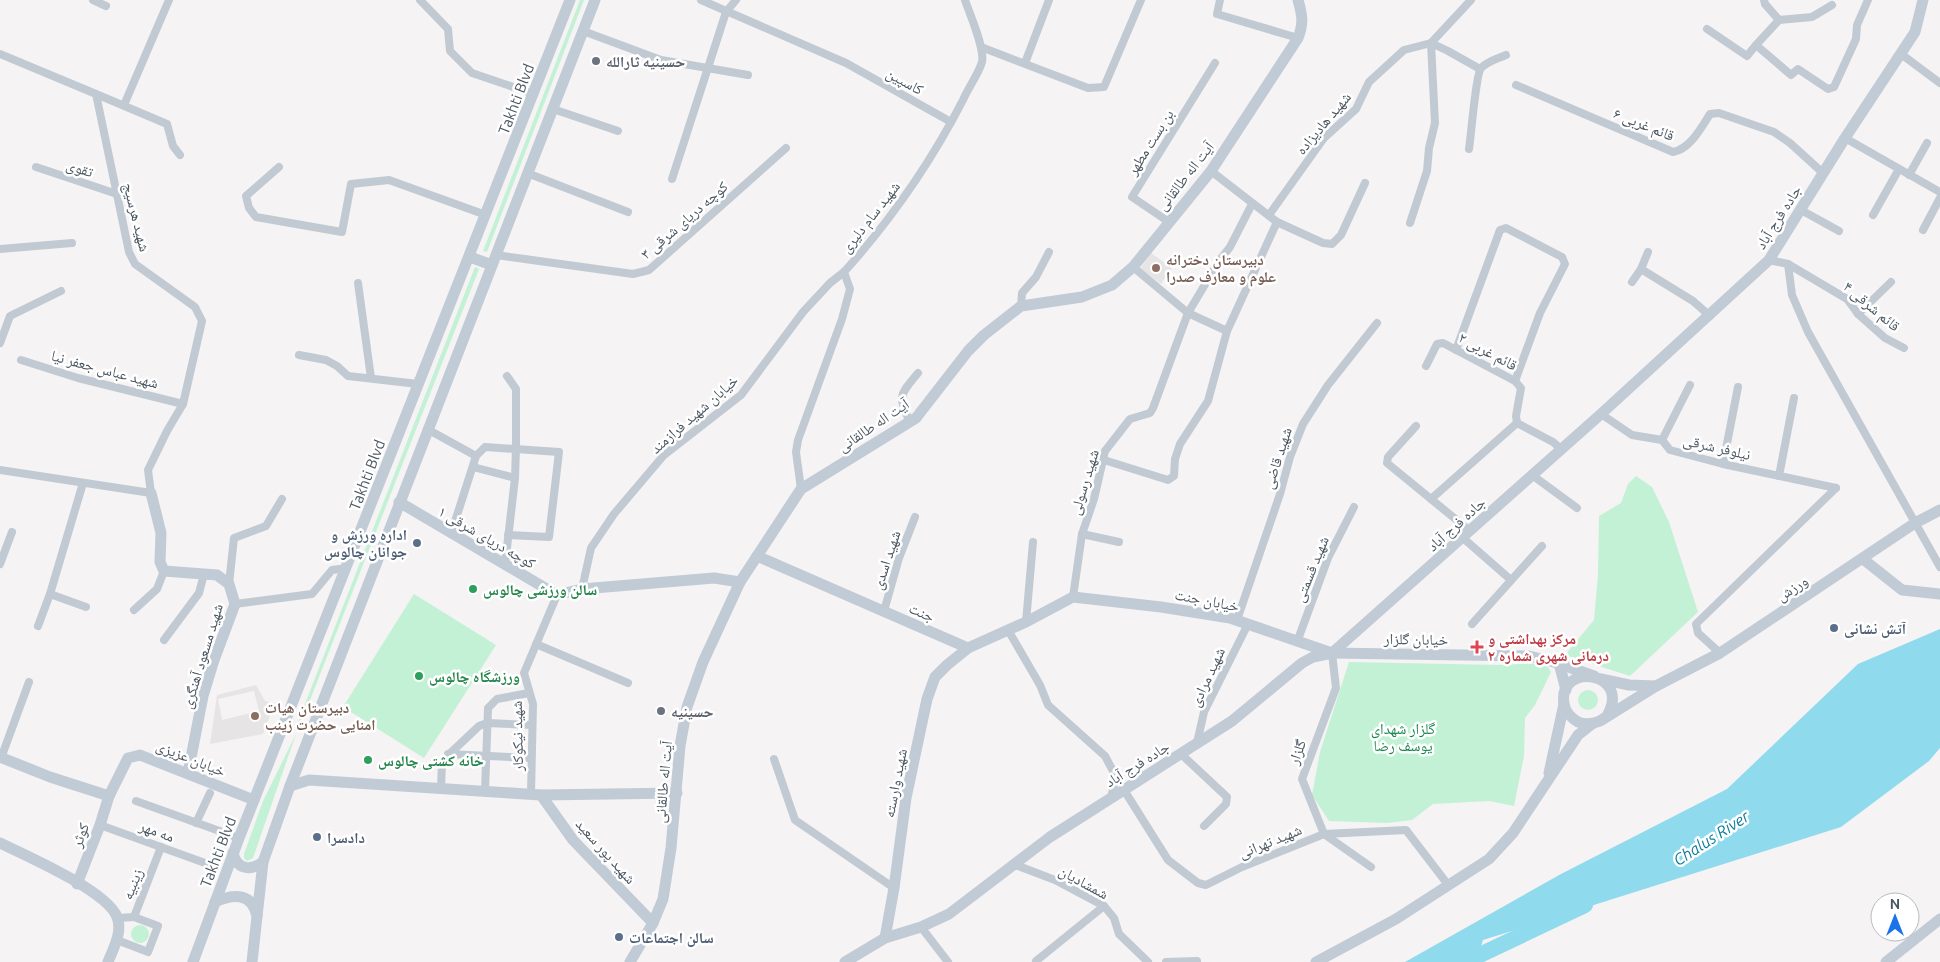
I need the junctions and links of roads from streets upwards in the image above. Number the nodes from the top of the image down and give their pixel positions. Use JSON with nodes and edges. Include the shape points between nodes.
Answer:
{"nodes":[{"id":1,"x":93,"y":0,"type":"edge"},
{"id":2,"x":170,"y":0,"type":"edge"},
{"id":3,"x":420,"y":0,"type":"edge"},
{"id":4,"x":570,"y":0,"type":"edge"},
{"id":5,"x":595,"y":0,"type":"edge"},
{"id":6,"x":700,"y":0,"type":"edge"},
{"id":7,"x":736,"y":0,"type":"edge"},
{"id":8,"x":965,"y":0,"type":"edge"},
{"id":9,"x":1049,"y":0,"type":"edge"},
{"id":10,"x":1055,"y":0,"type":"edge"},
{"id":11,"x":1141,"y":0,"type":"edge"},
{"id":12,"x":1220,"y":0,"type":"edge"},
{"id":13,"x":1298,"y":0,"type":"edge"},
{"id":14,"x":1471,"y":0,"type":"edge"},
{"id":15,"x":1764,"y":0,"type":"edge"},
{"id":16,"x":1868,"y":0,"type":"edge"},
{"id":17,"x":1923,"y":0,"type":"edge"},
{"id":18,"x":1832,"y":5,"type":"dead end"},
{"id":19,"x":106,"y":6,"type":"dead end"},
{"id":20,"x":726,"y":12,"type":"junction"},
{"id":21,"x":1778,"y":20,"type":"junction"},
{"id":22,"x":1708,"y":29,"type":"dead end"},
{"id":23,"x":583,"y":32,"type":"junction"},
{"id":24,"x":1298,"y":38,"type":"junction"},
{"id":25,"x":1431,"y":43,"type":"junction"},
{"id":26,"x":1756,"y":45,"type":"junction"},
{"id":27,"x":981,"y":48,"type":"junction"},
{"id":28,"x":0,"y":54,"type":"edge"},
{"id":29,"x":1900,"y":54,"type":"junction"},
{"id":30,"x":1506,"y":55,"type":"dead end"},
{"id":31,"x":1025,"y":63,"type":"junction"},
{"id":32,"x":1215,"y":63,"type":"dead end"},
{"id":33,"x":708,"y":68,"type":"junction"},
{"id":34,"x":1480,"y":69,"type":"junction"},
{"id":35,"x":748,"y":75,"type":"dead end"},
{"id":36,"x":1940,"y":83,"type":"edge"},
{"id":37,"x":1516,"y":85,"type":"dead end"},
{"id":38,"x":96,"y":94,"type":"junction"},
{"id":39,"x":534,"y":94,"type":"junction"},
{"id":40,"x":124,"y":106,"type":"junction"},
{"id":41,"x":553,"y":109,"type":"junction"},
{"id":42,"x":951,"y":122,"type":"junction"},
{"id":43,"x":618,"y":131,"type":"dead end"},
{"id":44,"x":1845,"y":138,"type":"junction"},
{"id":45,"x":1927,"y":143,"type":"dead end"},
{"id":46,"x":786,"y":148,"type":"dead end"},
{"id":47,"x":1470,"y":149,"type":"dead end"},
{"id":48,"x":180,"y":154,"type":"dead end"},
{"id":49,"x":36,"y":167,"type":"dead end"},
{"id":50,"x":279,"y":167,"type":"dead end"},
{"id":51,"x":1899,"y":169,"type":"junction"},
{"id":52,"x":1211,"y":171,"type":"junction"},
{"id":53,"x":527,"y":173,"type":"junction"},
{"id":54,"x":1823,"y":173,"type":"junction"},
{"id":55,"x":1909,"y":175,"type":"junction"},
{"id":56,"x":672,"y":179,"type":"dead end"},
{"id":57,"x":1365,"y":183,"type":"dead end"},
{"id":58,"x":1940,"y":192,"type":"edge"},
{"id":59,"x":116,"y":194,"type":"junction"},
{"id":60,"x":1940,"y":198,"type":"edge"},
{"id":61,"x":1252,"y":204,"type":"junction"},
{"id":62,"x":1801,"y":210,"type":"junction"},
{"id":63,"x":628,"y":212,"type":"dead end"},
{"id":64,"x":486,"y":215,"type":"junction"},
{"id":65,"x":1269,"y":215,"type":"junction"},
{"id":66,"x":1873,"y":215,"type":"dead end"},
{"id":67,"x":1169,"y":222,"type":"junction"},
{"id":68,"x":1277,"y":222,"type":"junction"},
{"id":69,"x":1410,"y":223,"type":"dead end"},
{"id":70,"x":1923,"y":230,"type":"dead end"},
{"id":71,"x":1839,"y":231,"type":"dead end"},
{"id":72,"x":72,"y":243,"type":"dead end"},
{"id":73,"x":0,"y":249,"type":"edge"},
{"id":74,"x":1049,"y":252,"type":"dead end"},
{"id":75,"x":1648,"y":252,"type":"dead end"},
{"id":76,"x":470,"y":257,"type":"junction"},
{"id":77,"x":494,"y":260,"type":"junction"},
{"id":78,"x":1769,"y":260,"type":"junction"},
{"id":79,"x":1788,"y":264,"type":"junction"},
{"id":80,"x":1133,"y":266,"type":"junction"},
{"id":81,"x":1641,"y":269,"type":"junction"},
{"id":82,"x":844,"y":272,"type":"junction"},
{"id":83,"x":1632,"y":282,"type":"dead end"},
{"id":84,"x":1891,"y":282,"type":"dead end"},
{"id":85,"x":358,"y":283,"type":"dead end"},
{"id":86,"x":61,"y":291,"type":"dead end"},
{"id":87,"x":1021,"y":306,"type":"junction"},
{"id":88,"x":1188,"y":313,"type":"junction"},
{"id":89,"x":1858,"y":314,"type":"junction"},
{"id":90,"x":1710,"y":316,"type":"junction"},
{"id":91,"x":1377,"y":323,"type":"dead end"},
{"id":92,"x":1227,"y":331,"type":"junction"},
{"id":93,"x":0,"y":343,"type":"edge"},
{"id":94,"x":1904,"y":348,"type":"dead end"},
{"id":95,"x":1456,"y":350,"type":"junction"},
{"id":96,"x":299,"y":356,"type":"dead end"},
{"id":97,"x":20,"y":360,"type":"dead end"},
{"id":98,"x":1426,"y":366,"type":"dead end"},
{"id":99,"x":918,"y":372,"type":"dead end"},
{"id":100,"x":506,"y":376,"type":"dead end"},
{"id":101,"x":371,"y":378,"type":"junction"},
{"id":102,"x":1515,"y":381,"type":"junction"},
{"id":103,"x":418,"y":384,"type":"junction"},
{"id":104,"x":1690,"y":385,"type":"dead end"},
{"id":105,"x":1738,"y":387,"type":"dead end"},
{"id":106,"x":1794,"y":398,"type":"dead end"},
{"id":107,"x":183,"y":404,"type":"junction"},
{"id":108,"x":1601,"y":414,"type":"junction"},
{"id":109,"x":910,"y":422,"type":"junction"},
{"id":110,"x":1517,"y":423,"type":"junction"},
{"id":111,"x":1416,"y":426,"type":"dead end"},
{"id":112,"x":427,"y":429,"type":"junction"},
{"id":113,"x":1662,"y":440,"type":"junction"},
{"id":114,"x":516,"y":448,"type":"junction"},
{"id":115,"x":1561,"y":449,"type":"junction"},
{"id":116,"x":476,"y":456,"type":"junction"},
{"id":117,"x":1104,"y":460,"type":"junction"},
{"id":118,"x":1723,"y":464,"type":"junction"},
{"id":119,"x":472,"y":467,"type":"junction"},
{"id":120,"x":0,"y":470,"type":"edge"},
{"id":121,"x":1532,"y":475,"type":"junction"},
{"id":122,"x":1778,"y":476,"type":"junction"},
{"id":123,"x":515,"y":478,"type":"junction"},
{"id":124,"x":82,"y":482,"type":"junction"},
{"id":125,"x":801,"y":489,"type":"junction"},
{"id":126,"x":151,"y":493,"type":"junction"},
{"id":127,"x":282,"y":499,"type":"dead end"},
{"id":128,"x":1431,"y":499,"type":"junction"},
{"id":129,"x":399,"y":502,"type":"junction"},
{"id":130,"x":1354,"y":507,"type":"dead end"},
{"id":131,"x":1577,"y":508,"type":"dead end"},
{"id":132,"x":1940,"y":510,"type":"edge"},
{"id":133,"x":915,"y":517,"type":"dead end"},
{"id":134,"x":1915,"y":523,"type":"junction"},
{"id":135,"x":12,"y":532,"type":"dead end"},
{"id":136,"x":451,"y":534,"type":"junction"},
{"id":137,"x":1082,"y":534,"type":"junction"},
{"id":138,"x":1467,"y":534,"type":"junction"},
{"id":139,"x":508,"y":535,"type":"junction"},
{"id":140,"x":1033,"y":542,"type":"dead end"},
{"id":141,"x":1119,"y":542,"type":"dead end"},
{"id":142,"x":1542,"y":546,"type":"dead end"},
{"id":143,"x":756,"y":556,"type":"junction"},
{"id":144,"x":1863,"y":559,"type":"junction"},
{"id":145,"x":0,"y":564,"type":"edge"},
{"id":146,"x":505,"y":565,"type":"junction"},
{"id":147,"x":1940,"y":567,"type":"edge"},
{"id":148,"x":347,"y":568,"type":"junction"},
{"id":149,"x":164,"y":572,"type":"junction"},
{"id":150,"x":204,"y":574,"type":"junction"},
{"id":151,"x":1511,"y":580,"type":"junction"},
{"id":152,"x":740,"y":582,"type":"junction"},
{"id":153,"x":229,"y":584,"type":"junction"},
{"id":154,"x":582,"y":589,"type":"junction"},
{"id":155,"x":50,"y":594,"type":"junction"},
{"id":156,"x":1940,"y":594,"type":"edge"},
{"id":157,"x":557,"y":595,"type":"junction"},
{"id":158,"x":1073,"y":597,"type":"junction"},
{"id":159,"x":235,"y":604,"type":"junction"},
{"id":160,"x":86,"y":607,"type":"dead end"},
{"id":161,"x":134,"y":610,"type":"dead end"},
{"id":162,"x":884,"y":611,"type":"junction"},
{"id":163,"x":1026,"y":622,"type":"junction"},
{"id":164,"x":1242,"y":622,"type":"junction"},
{"id":165,"x":1472,"y":624,"type":"dead end"},
{"id":166,"x":38,"y":626,"type":"dead end"},
{"id":167,"x":1008,"y":630,"type":"junction"},
{"id":168,"x":164,"y":640,"type":"dead end"},
{"id":169,"x":1297,"y":642,"type":"junction"},
{"id":170,"x":536,"y":644,"type":"junction"},
{"id":171,"x":968,"y":648,"type":"junction"},
{"id":172,"x":1332,"y":653,"type":"junction"},
{"id":173,"x":1720,"y":653,"type":"junction"},
{"id":174,"x":1559,"y":663,"type":"junction"},
{"id":175,"x":1598,"y":678,"type":"junction"},
{"id":176,"x":29,"y":682,"type":"dead end"},
{"id":177,"x":628,"y":683,"type":"dead end"},
{"id":178,"x":1656,"y":686,"type":"junction"},
{"id":179,"x":1566,"y":690,"type":"junction"},
{"id":180,"x":530,"y":693,"type":"junction"},
{"id":181,"x":1564,"y":704,"type":"junction"},
{"id":182,"x":1607,"y":716,"type":"junction"},
{"id":183,"x":487,"y":723,"type":"junction"},
{"id":184,"x":1592,"y":724,"type":"junction"},
{"id":185,"x":532,"y":725,"type":"junction"},
{"id":186,"x":1197,"y":744,"type":"junction"},
{"id":187,"x":448,"y":754,"type":"junction"},
{"id":188,"x":1181,"y":754,"type":"junction"},
{"id":189,"x":487,"y":756,"type":"junction"},
{"id":190,"x":1,"y":757,"type":"edge"},
{"id":191,"x":531,"y":758,"type":"junction"},
{"id":192,"x":774,"y":760,"type":"dead end"},
{"id":193,"x":298,"y":764,"type":"junction"},
{"id":194,"x":188,"y":774,"type":"junction"},
{"id":195,"x":309,"y":780,"type":"junction"},
{"id":196,"x":1547,"y":780,"type":"junction"},
{"id":197,"x":290,"y":786,"type":"junction"},
{"id":198,"x":441,"y":788,"type":"junction"},
{"id":199,"x":1124,"y":790,"type":"junction"},
{"id":200,"x":485,"y":791,"type":"junction"},
{"id":201,"x":210,"y":793,"type":"dead end"},
{"id":202,"x":676,"y":793,"type":"junction"},
{"id":203,"x":536,"y":794,"type":"junction"},
{"id":204,"x":109,"y":796,"type":"junction"},
{"id":205,"x":1111,"y":798,"type":"junction"},
{"id":206,"x":254,"y":800,"type":"junction"},
{"id":207,"x":136,"y":801,"type":"dead end"},
{"id":208,"x":196,"y":823,"type":"junction"},
{"id":209,"x":100,"y":824,"type":"junction"},
{"id":210,"x":1204,"y":826,"type":"dead end"},
{"id":211,"x":1324,"y":834,"type":"junction"},
{"id":212,"x":239,"y":838,"type":"junction"},
{"id":213,"x":0,"y":843,"type":"edge"},
{"id":214,"x":161,"y":847,"type":"junction"},
{"id":215,"x":233,"y":853,"type":"junction"},
{"id":216,"x":263,"y":862,"type":"junction"},
{"id":217,"x":205,"y":863,"type":"dead end"},
{"id":218,"x":1013,"y":864,"type":"junction"},
{"id":219,"x":1371,"y":866,"type":"dead end"},
{"id":220,"x":77,"y":884,"type":"junction"},
{"id":221,"x":1449,"y":886,"type":"junction"},
{"id":222,"x":894,"y":888,"type":"junction"},
{"id":223,"x":215,"y":902,"type":"junction"},
{"id":224,"x":1104,"y":906,"type":"junction"},
{"id":225,"x":134,"y":917,"type":"junction"},
{"id":226,"x":118,"y":918,"type":"junction"},
{"id":227,"x":257,"y":918,"type":"junction"},
{"id":228,"x":1940,"y":919,"type":"edge"},
{"id":229,"x":653,"y":923,"type":"junction"},
{"id":230,"x":920,"y":927,"type":"junction"},
{"id":231,"x":884,"y":938,"type":"junction"},
{"id":232,"x":117,"y":940,"type":"junction"},
{"id":233,"x":1036,"y":960,"type":"dead end"},
{"id":234,"x":1197,"y":960,"type":"dead end"},
{"id":235,"x":108,"y":962,"type":"edge"},
{"id":236,"x":193,"y":962,"type":"edge"},
{"id":237,"x":252,"y":962,"type":"edge"},
{"id":238,"x":630,"y":962,"type":"edge"},
{"id":239,"x":845,"y":962,"type":"edge"},
{"id":240,"x":948,"y":962,"type":"edge"},
{"id":241,"x":1148,"y":962,"type":"edge"},
{"id":242,"x":1166,"y":962,"type":"edge"},
{"id":243,"x":1316,"y":962,"type":"edge"},
{"id":244,"x":1886,"y":962,"type":"edge"}],
"edges":[{"from":1,"to":19,"type":"street"},
{"from":2,"to":40,"type":"street"},
{"from":3,"to":39,"type":"street","via":[[448,29],[450,51],[472,73]]},
{"from":4,"to":39,"type":"street","name":"Takhti Blvd"},
{"from":5,"to":23,"type":"street"},
{"from":6,"to":20,"type":"street","name":"کاسپين"},
{"from":7,"to":20,"type":"street"},
{"from":8,"to":27,"type":"street","name":"شهید سام دلیری"},
{"from":9,"to":10,"type":"street"},
{"from":9,"to":31,"type":"street"},
{"from":11,"to":31,"type":"street","via":[[1104,87],[1088,88]]},
{"from":12,"to":24,"type":"street","via":[[1217,14]]},
{"from":13,"to":24,"type":"street","name":"آیت اله طالقانی","via":[[1303,17]]},
{"from":14,"to":25,"type":"street"},
{"from":15,"to":21,"type":"street"},
{"from":16,"to":26,"type":"street","via":[[1857,25],[1856,39],[1834,87],[1828,89],[1798,69],[1791,75]]},
{"from":17,"to":29,"type":"street","name":"جاده فرج آباد","via":[[1915,32]]},
{"from":18,"to":21,"type":"street","via":[[1812,17]]},
{"from":20,"to":33,"type":"street"},
{"from":20,"to":42,"type":"street","name":"کاسپين","via":[[846,63]]},
{"from":21,"to":26,"type":"street"},
{"from":22,"to":26,"type":"street","via":[[1747,56]]},
{"from":23,"to":33,"type":"street","via":[[661,60]]},
{"from":23,"to":41,"type":"street"},
{"from":24,"to":52,"type":"street","name":"آیت اله طالقانی"},
{"from":25,"to":34,"type":"street"},
{"from":25,"to":65,"type":"street","name":"شهید هادیزاده","via":[[1404,50],[1369,82],[1356,110],[1324,138]]},
{"from":25,"to":69,"type":"street","via":[[1435,123],[1427,172]]},
{"from":27,"to":31,"type":"street"},
{"from":27,"to":42,"type":"street","name":"شهید سام دلیری","via":[[982,61]]},
{"from":28,"to":38,"type":"street"},
{"from":29,"to":36,"type":"street"},
{"from":29,"to":44,"type":"street","name":"جاده فرج آباد"},
{"from":30,"to":34,"type":"street"},
{"from":32,"to":67,"type":"street","name":"بن بست مطهر","via":[[1132,197]]},
{"from":33,"to":35,"type":"street"},
{"from":33,"to":56,"type":"street"},
{"from":34,"to":47,"type":"street"},
{"from":37,"to":54,"type":"street","name":"قائم غربی ۶","via":[[1673,152],[1689,143],[1710,114],[1719,113],[1774,132],[1790,142]]},
{"from":38,"to":40,"type":"street"},
{"from":38,"to":59,"type":"street","name":"شهید هرسیج"},
{"from":39,"to":64,"type":"street","name":"Takhti Blvd"},
{"from":40,"to":48,"type":"street","via":[[168,124],[173,146]]},
{"from":41,"to":43,"type":"street"},
{"from":41,"to":53,"type":"street"},
{"from":42,"to":82,"type":"street","name":"شهید سام دلیری","via":[[904,197],[873,240]]},
{"from":44,"to":51,"type":"street"},
{"from":44,"to":54,"type":"street","name":"جاده فرج آباد"},
{"from":45,"to":55,"type":"street"},
{"from":46,"to":77,"type":"street","name":"کوچه دریای شرقی ۳","via":[[649,270],[633,274]]},
{"from":49,"to":59,"type":"street","name":"تقوی"},
{"from":50,"to":64,"type":"street","via":[[246,196],[256,217],[342,232],[351,184],[389,180]]},
{"from":51,"to":55,"type":"street"},
{"from":51,"to":66,"type":"street"},
{"from":52,"to":61,"type":"street"},
{"from":52,"to":67,"type":"street","name":"آیت اله طالقانی"},
{"from":53,"to":63,"type":"street"},
{"from":53,"to":77,"type":"street"},
{"from":54,"to":62,"type":"street","name":"جاده فرج آباد"},
{"from":55,"to":58,"type":"street"},
{"from":57,"to":68,"type":"street","via":[[1341,235],[1332,244]]},
{"from":59,"to":107,"type":"street","name":"شهید هرسیج","via":[[128,252],[134,264],[195,307],[202,321]]},
{"from":60,"to":70,"type":"street"},
{"from":61,"to":65,"type":"street"},
{"from":61,"to":88,"type":"street","name":"شهید رسولی","via":[[1230,247]]},
{"from":62,"to":71,"type":"street"},
{"from":62,"to":78,"type":"street","name":"جاده فرج آباد"},
{"from":64,"to":76,"type":"street","name":"Takhti Blvd"},
{"from":65,"to":68,"type":"street"},
{"from":67,"to":80,"type":"street","name":"آیت اله طالقانی"},
{"from":68,"to":92,"type":"street"},
{"from":72,"to":73,"type":"street"},
{"from":74,"to":87,"type":"street","via":[[1036,277],[1022,293]]},
{"from":75,"to":81,"type":"street"},
{"from":76,"to":77,"type":"street"},
{"from":76,"to":103,"type":"street","name":"Takhti Blvd"},
{"from":77,"to":112,"type":"street"},
{"from":78,"to":79,"type":"street","name":"قائم شرقی ۴"},
{"from":78,"to":90,"type":"street","name":"جاده فرج آباد"},
{"from":79,"to":89,"type":"street","name":"قائم شرقی ۴","via":[[1848,299]]},
{"from":79,"to":134,"type":"street","via":[[1792,296],[1808,332]]},
{"from":80,"to":87,"type":"street","name":"آیت اله طالقانی","via":[[1112,285],[1082,297]]},
{"from":80,"to":88,"type":"street"},
{"from":81,"to":83,"type":"street"},
{"from":81,"to":90,"type":"street","via":[[1693,301]]},
{"from":82,"to":125,"type":"street","name":"شهید سام دلیری","via":[[850,289],[842,319],[798,440],[796,452]]},
{"from":82,"to":154,"type":"street","name":"خیابان شهید فرازمند","via":[[830,282],[803,312],[741,395],[664,455],[614,514],[591,548]]},
{"from":84,"to":89,"type":"street"},
{"from":85,"to":101,"type":"street"},
{"from":86,"to":93,"type":"street","via":[[10,316]]},
{"from":87,"to":109,"type":"street","name":"آیت اله طالقانی","via":[[968,351]]},
{"from":88,"to":92,"type":"street"},
{"from":88,"to":117,"type":"street","name":"شهید رسولی","via":[[1153,408],[1150,413],[1130,418],[1106,451]]},
{"from":89,"to":94,"type":"street","name":"قائم شرقی ۴","via":[[1885,338]]},
{"from":90,"to":108,"type":"street","name":"جاده فرج آباد"},
{"from":91,"to":164,"type":"street","name":"شهید قاضی","via":[[1328,385],[1303,424],[1290,457]]},
{"from":92,"to":117,"type":"street","via":[[1208,401],[1180,444],[1174,459],[1174,476],[1168,480]]},
{"from":95,"to":98,"type":"street","name":"قائم غربی ۲","via":[[1443,343],[1437,344]]},
{"from":95,"to":102,"type":"street","name":"قائم غربی ۲"},
{"from":95,"to":102,"type":"street","via":[[1500,230],[1506,228],[1562,257],[1565,264],[1540,313]]},
{"from":96,"to":101,"type":"street","via":[[326,360],[348,376]]},
{"from":97,"to":107,"type":"street","name":"شهید عباس جعفر نیا"},
{"from":99,"to":109,"type":"street","via":[[903,392],[902,404]]},
{"from":100,"to":114,"type":"street","via":[[516,389]]},
{"from":101,"to":103,"type":"street"},
{"from":102,"to":110,"type":"street","name":"قائم غربی ۲","via":[[1521,388]]},
{"from":103,"to":148,"type":"street","name":"Takhti Blvd"},
{"from":104,"to":113,"type":"street"},
{"from":105,"to":118,"type":"street"},
{"from":106,"to":122,"type":"street"},
{"from":107,"to":126,"type":"street","via":[[148,470]]},
{"from":108,"to":113,"type":"street","name":"نیلوفر شرقی","via":[[1632,435]]},
{"from":108,"to":115,"type":"street","name":"جاده فرج آباد"},
{"from":109,"to":125,"type":"street","name":"آیت اله طالقانی"},
{"from":110,"to":115,"type":"street"},
{"from":110,"to":128,"type":"street"},
{"from":111,"to":128,"type":"street","via":[[1388,457],[1387,463]]},
{"from":112,"to":116,"type":"street"},
{"from":112,"to":129,"type":"street"},
{"from":113,"to":118,"type":"street","name":"نیلوفر شرقی","via":[[1670,450]]},
{"from":114,"to":116,"type":"street","via":[[485,447]]},
{"from":114,"to":123,"type":"street"},
{"from":114,"to":139,"type":"street","via":[[559,452],[549,537]]},
{"from":115,"to":121,"type":"street","name":"جاده فرج آباد"},
{"from":116,"to":119,"type":"street"},
{"from":117,"to":137,"type":"street","name":"شهید رسولی"},
{"from":118,"to":122,"type":"street","name":"نیلوفر شرقی"},
{"from":119,"to":123,"type":"street"},
{"from":119,"to":136,"type":"street"},
{"from":120,"to":124,"type":"street"},
{"from":121,"to":131,"type":"street"},
{"from":121,"to":138,"type":"street","name":"جاده فرج آباد"},
{"from":122,"to":173,"type":"street","name":"نیلوفر شرقی","via":[[1836,488],[1696,624],[1698,633]]},
{"from":123,"to":139,"type":"street"},
{"from":124,"to":126,"type":"street"},
{"from":124,"to":155,"type":"street"},
{"from":125,"to":143,"type":"street","name":"آیت اله طالقانی"},
{"from":126,"to":149,"type":"street","via":[[161,533],[160,562]]},
{"from":127,"to":153,"type":"street","via":[[266,526],[234,538]]},
{"from":128,"to":138,"type":"street"},
{"from":129,"to":136,"type":"street","name":"کوچه دریای شرقی ۱"},
{"from":129,"to":193,"type":"street"},
{"from":130,"to":169,"type":"street","name":"شهید قسمتی","via":[[1328,558]]},
{"from":132,"to":134,"type":"street","name":"ورزش"},
{"from":133,"to":162,"type":"street","name":"شهید اسدی"},
{"from":134,"to":144,"type":"street","name":"ورزش"},
{"from":134,"to":147,"type":"street"},
{"from":135,"to":145,"type":"street"},
{"from":136,"to":146,"type":"street","name":"کوچه دریای شرقی ۱"},
{"from":137,"to":141,"type":"street"},
{"from":137,"to":158,"type":"street","name":"شهید رسولی"},
{"from":138,"to":151,"type":"street"},
{"from":138,"to":172,"type":"street","name":"جاده فرج آباد"},
{"from":139,"to":146,"type":"street"},
{"from":140,"to":163,"type":"street"},
{"from":142,"to":151,"type":"street"},
{"from":143,"to":152,"type":"street","name":"آیت اله طالقانی"},
{"from":143,"to":162,"type":"street","name":"جنت"},
{"from":144,"to":156,"type":"street","via":[[1902,590]]},
{"from":144,"to":173,"type":"street","name":"ورزش"},
{"from":146,"to":157,"type":"street","name":"کوچه دریای شرقی ۱"},
{"from":148,"to":159,"type":"street","via":[[332,570],[312,594]]},
{"from":148,"to":206,"type":"street","name":"Takhti Blvd"},
{"from":149,"to":150,"type":"street"},
{"from":149,"to":161,"type":"street","via":[[157,589]]},
{"from":150,"to":153,"type":"street","via":[[217,575]]},
{"from":150,"to":168,"type":"street","via":[[199,593]]},
{"from":151,"to":165,"type":"street"},
{"from":152,"to":154,"type":"street","via":[[714,578]]},
{"from":152,"to":202,"type":"street","name":"آیت اله طالقانی","via":[[703,662],[687,707]]},
{"from":153,"to":159,"type":"street","name":"شهید مسعود آهنگری"},
{"from":154,"to":157,"type":"street"},
{"from":155,"to":160,"type":"street"},
{"from":155,"to":166,"type":"street"},
{"from":157,"to":170,"type":"street","name":"شهید نیکوکار"},
{"from":158,"to":163,"type":"street"},
{"from":158,"to":164,"type":"street","name":"خیابان جنت","via":[[1161,607]]},
{"from":159,"to":194,"type":"street","name":"شهید مسعود آهنگری","via":[[203,696]]},
{"from":162,"to":171,"type":"street","name":"جنت"},
{"from":163,"to":167,"type":"street"},
{"from":164,"to":169,"type":"street","name":"خیابان جنت"},
{"from":164,"to":186,"type":"street","name":"شهید مرادی","via":[[1204,712]]},
{"from":167,"to":171,"type":"street"},
{"from":167,"to":205,"type":"street","via":[[1048,705],[1105,756],[1113,772]]},
{"from":169,"to":172,"type":"street","name":"خیابان جنت"},
{"from":170,"to":177,"type":"street"},
{"from":170,"to":180,"type":"street","name":"شهید نیکوکار","via":[[524,673]]},
{"from":171,"to":222,"type":"street","name":"شهید وارسته","via":[[935,677],[927,699],[906,798]]},
{"from":172,"to":174,"type":"street","name":"خیابان گلزار","via":[[1529,656]]},
{"from":172,"to":186,"type":"street","name":"جاده فرج آباد","via":[[1302,663],[1232,721]]},
{"from":172,"to":211,"type":"street","name":"گلزار","via":[[1336,688],[1302,779]]},
{"from":173,"to":178,"type":"street","name":"ورزش"},
{"from":174,"to":175,"type":"street","name":"خیابان گلزار"},
{"from":174,"to":179,"type":"street"},
{"from":175,"to":178,"type":"street","name":"خیابان گلزار","via":[[1629,685]]},
{"from":175,"to":179,"type":"street","via":[[1578,678]]},
{"from":175,"to":182,"type":"street","via":[[1612,692],[1613,700]]},
{"from":176,"to":190,"type":"street"},
{"from":178,"to":182,"type":"street","name":"ورزش"},
{"from":179,"to":181,"type":"street"},
{"from":180,"to":183,"type":"street","via":[[497,699],[488,708]]},
{"from":180,"to":185,"type":"street","name":"شهید نیکوکار"},
{"from":181,"to":184,"type":"street","via":[[1571,717],[1578,722]]},
{"from":181,"to":196,"type":"street"},
{"from":182,"to":184,"type":"street"},
{"from":183,"to":185,"type":"street"},
{"from":183,"to":187,"type":"street","via":[[479,726]]},
{"from":183,"to":189,"type":"street"},
{"from":184,"to":196,"type":"street","via":[[1578,735]]},
{"from":185,"to":191,"type":"street","name":"شهید نیکوکار"},
{"from":186,"to":188,"type":"street","name":"جاده فرج آباد"},
{"from":187,"to":189,"type":"street"},
{"from":187,"to":198,"type":"street","via":[[442,761]]},
{"from":188,"to":199,"type":"street","name":"جاده فرج آباد"},
{"from":188,"to":210,"type":"street","via":[[1228,797],[1226,804]]},
{"from":189,"to":191,"type":"street"},
{"from":189,"to":200,"type":"street"},
{"from":190,"to":204,"type":"street"},
{"from":191,"to":203,"type":"street","name":"شهید نیکوکار"},
{"from":192,"to":222,"type":"street","via":[[795,820]]},
{"from":193,"to":195,"type":"street","via":[[302,775]]},
{"from":193,"to":197,"type":"street"},
{"from":194,"to":204,"type":"street","name":"خیابان عزیزی","via":[[140,755],[128,758]]},
{"from":194,"to":206,"type":"street","name":"خیابان عزیزی"},
{"from":195,"to":197,"type":"street","name":"شهید پور سعید"},
{"from":195,"to":198,"type":"street","name":"شهید پور سعید"},
{"from":196,"to":221,"type":"street","via":[[1512,833],[1489,859]]},
{"from":197,"to":216,"type":"street"},
{"from":198,"to":200,"type":"street","name":"شهید پور سعید"},
{"from":199,"to":205,"type":"street","name":"جاده فرج آباد"},
{"from":199,"to":211,"type":"street","name":"شهید تهرانی","via":[[1168,860],[1198,883],[1206,885],[1242,866]]},
{"from":200,"to":203,"type":"street","name":"شهید پور سعید"},
{"from":201,"to":208,"type":"street"},
{"from":202,"to":203,"type":"street","name":"شهید پور سعید"},
{"from":202,"to":229,"type":"street","name":"آیت اله طالقانی","via":[[663,899]]},
{"from":203,"to":229,"type":"street","name":"شهید پور سعید","via":[[573,840]]},
{"from":204,"to":209,"type":"street","name":"کوثر"},
{"from":205,"to":218,"type":"street","name":"جاده فرج آباد"},
{"from":206,"to":212,"type":"street","name":"Takhti Blvd"},
{"from":207,"to":208,"type":"street"},
{"from":208,"to":212,"type":"street"},
{"from":209,"to":214,"type":"street","name":"مه مهر"},
{"from":209,"to":220,"type":"street","name":"کوثر"},
{"from":211,"to":219,"type":"street"},
{"from":211,"to":221,"type":"street","name":"شهید تهرانی","via":[[1406,830]]},
{"from":212,"to":215,"type":"street","name":"Takhti Blvd"},
{"from":213,"to":220,"type":"street"},
{"from":214,"to":217,"type":"street","name":"مه مهر"},
{"from":214,"to":225,"type":"street","name":"زینبیه"},
{"from":215,"to":216,"type":"street","via":[[237,863],[246,868]]},
{"from":215,"to":223,"type":"street","name":"Takhti Blvd"},
{"from":216,"to":227,"type":"street"},
{"from":218,"to":224,"type":"street","name":"شمشادیان","via":[[1055,880]]},
{"from":218,"to":230,"type":"street","name":"جاده فرج آباد","via":[[949,914]]},
{"from":220,"to":226,"type":"street","via":[[105,900]]},
{"from":221,"to":243,"type":"street"},
{"from":222,"to":231,"type":"street","name":"شهید وارسته"},
{"from":223,"to":227,"type":"street","via":[[230,896],[246,899],[256,911]]},
{"from":223,"to":236,"type":"street","name":"Takhti Blvd"},
{"from":224,"to":233,"type":"street"},
{"from":224,"to":241,"type":"street","name":"شمشادیان","via":[[1114,918],[1119,934]]},
{"from":225,"to":226,"type":"street","name":"زینبیه"},
{"from":225,"to":232,"type":"street","via":[[158,926],[148,952]]},
{"from":226,"to":232,"type":"street"},
{"from":227,"to":237,"type":"street"},
{"from":228,"to":244,"type":"street"},
{"from":229,"to":238,"type":"street","name":"آیت اله طالقانی"},
{"from":230,"to":231,"type":"street","name":"جاده فرج آباد"},
{"from":230,"to":240,"type":"street"},
{"from":231,"to":239,"type":"street","name":"جاده فرج آباد"},
{"from":232,"to":235,"type":"street"},
{"from":234,"to":242,"type":"street"}]}
